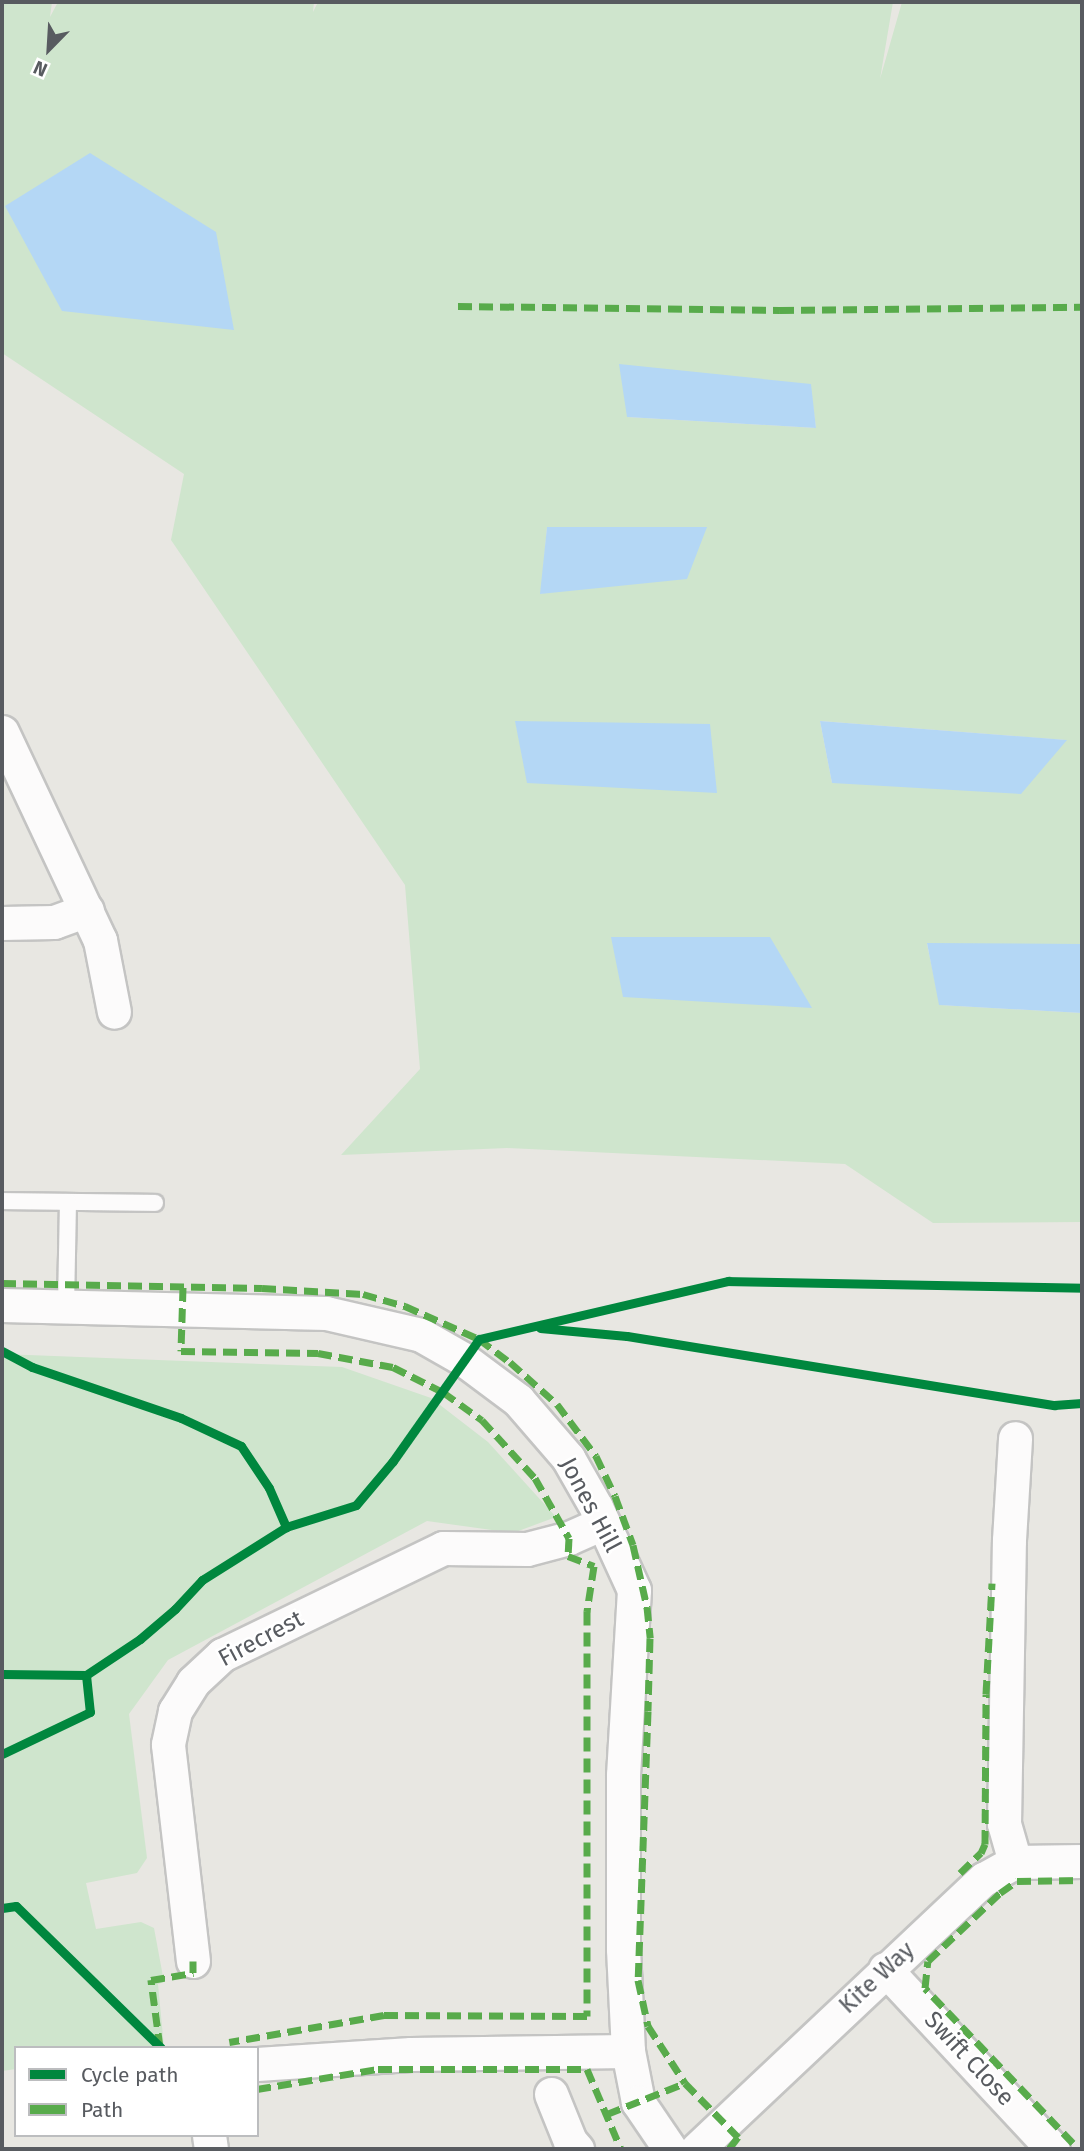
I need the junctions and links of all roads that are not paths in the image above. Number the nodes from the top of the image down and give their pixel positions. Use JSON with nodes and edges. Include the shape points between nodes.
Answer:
{"nodes":[{"id":1,"x":2,"y":732,"type":"edge"},
{"id":2,"x":87,"y":910,"type":"junction"},
{"id":3,"x":2,"y":923,"type":"edge"},
{"id":4,"x":114,"y":1012,"type":"dead end"},
{"id":5,"x":2,"y":1201,"type":"edge"},
{"id":6,"x":68,"y":1202,"type":"junction"},
{"id":7,"x":155,"y":1203,"type":"dead end"},
{"id":8,"x":2,"y":1305,"type":"edge"},
{"id":9,"x":66,"y":1306,"type":"junction"},
{"id":10,"x":1015,"y":1438,"type":"dead end"},
{"id":11,"x":603,"y":1523,"type":"junction"},
{"id":12,"x":1082,"y":1861,"type":"edge"},
{"id":13,"x":1015,"y":1862,"type":"junction"},
{"id":14,"x":193,"y":1961,"type":"dead end"},
{"id":15,"x":885,"y":1969,"type":"junction"},
{"id":16,"x":628,"y":2051,"type":"junction"},
{"id":17,"x":259,"y":2064,"type":"edge"},
{"id":18,"x":551,"y":2094,"type":"dead end"},
{"id":19,"x":577,"y":2149,"type":"edge"},
{"id":20,"x":670,"y":2149,"type":"edge"},
{"id":21,"x":697,"y":2149,"type":"edge"},
{"id":22,"x":1053,"y":2149,"type":"edge"}],
"edges":[{"from":1,"to":2,"type":"street"},
{"from":2,"to":3,"type":"street","via":[[54,922]]},
{"from":2,"to":4,"type":"street","via":[[105,956]]},
{"from":5,"to":6,"type":"lane"},
{"from":6,"to":7,"type":"lane"},
{"from":6,"to":9,"type":"lane"},
{"from":8,"to":9,"type":"street","name":"Jones Hill"},
{"from":9,"to":11,"type":"street","name":"Jones Hill","via":[[326,1313],[421,1335],[518,1400],[568,1458]]},
{"from":10,"to":13,"type":"street","via":[[998,1540],[1004,1824]]},
{"from":11,"to":14,"type":"street","name":"Firecrest","via":[[527,1549],[443,1548],[222,1655],[193,1682],[175,1710],[168,1744]]},
{"from":11,"to":16,"type":"street","name":"Jones Hill","via":[[634,1590],[623,1775]]},
{"from":12,"to":13,"type":"street","name":"Kite Way"},
{"from":13,"to":15,"type":"street","name":"Kite Way","via":[[984,1879]]},
{"from":15,"to":21,"type":"street","name":"Kite Way"},
{"from":15,"to":22,"type":"street","name":"Swift Close"},
{"from":16,"to":17,"type":"street","via":[[411,2054]]},
{"from":16,"to":20,"type":"street","name":"Jones Hill","via":[[638,2102]]},
{"from":18,"to":19,"type":"street"}]}
